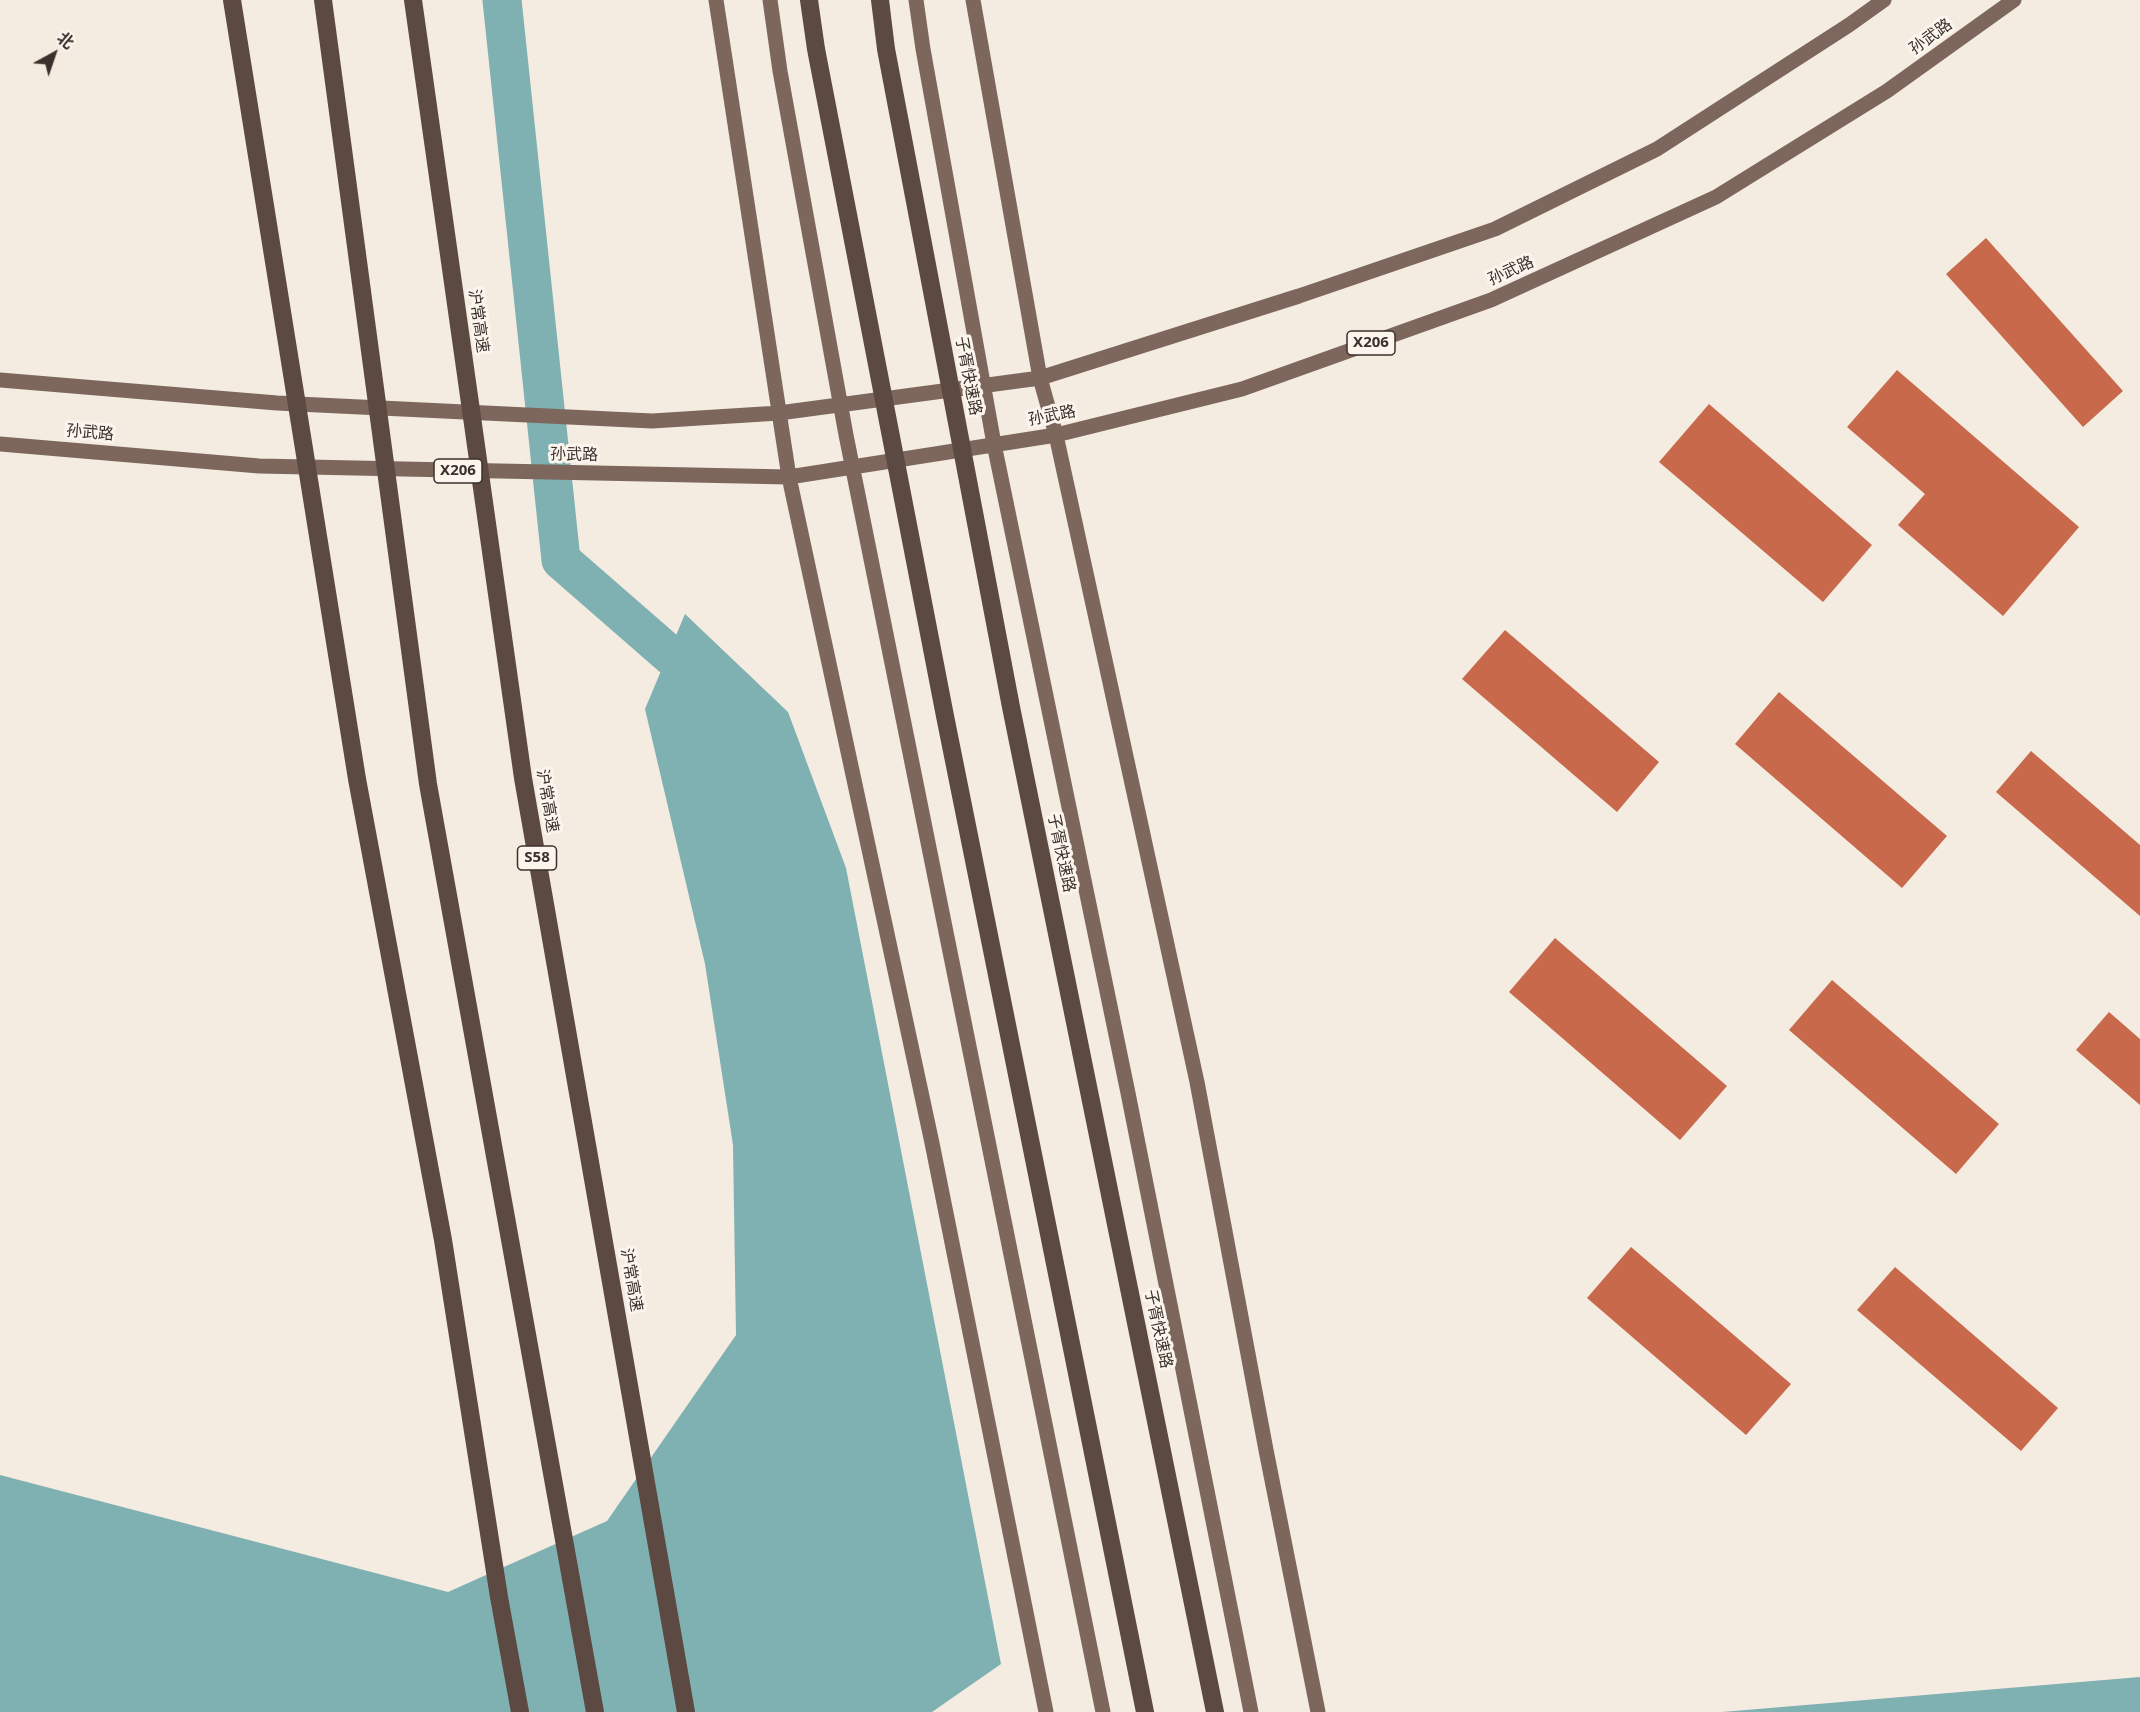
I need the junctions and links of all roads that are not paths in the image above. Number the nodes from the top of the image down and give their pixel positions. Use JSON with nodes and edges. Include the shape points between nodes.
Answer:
{"nodes":[{"id":1,"x":232,"y":0,"type":"edge"},
{"id":2,"x":323,"y":0,"type":"edge"},
{"id":3,"x":413,"y":0,"type":"edge"},
{"id":4,"x":716,"y":0,"type":"edge"},
{"id":5,"x":770,"y":0,"type":"edge"},
{"id":6,"x":809,"y":0,"type":"edge"},
{"id":7,"x":880,"y":0,"type":"edge"},
{"id":8,"x":916,"y":0,"type":"edge"},
{"id":9,"x":973,"y":0,"type":"edge"},
{"id":10,"x":1884,"y":0,"type":"edge"},
{"id":11,"x":2014,"y":0,"type":"edge"},
{"id":12,"x":1040,"y":378,"type":"junction"},
{"id":13,"x":0,"y":380,"type":"edge"},
{"id":14,"x":983,"y":386,"type":"junction"},
{"id":15,"x":841,"y":405,"type":"junction"},
{"id":16,"x":779,"y":413,"type":"junction"},
{"id":17,"x":1056,"y":435,"type":"junction"},
{"id":18,"x":0,"y":444,"type":"edge"},
{"id":19,"x":994,"y":444,"type":"junction"},
{"id":20,"x":853,"y":467,"type":"junction"},
{"id":21,"x":789,"y":477,"type":"junction"},
{"id":22,"x":520,"y":1712,"type":"edge"},
{"id":23,"x":595,"y":1712,"type":"edge"},
{"id":24,"x":686,"y":1712,"type":"edge"},
{"id":25,"x":1046,"y":1712,"type":"edge"},
{"id":26,"x":1103,"y":1712,"type":"edge"},
{"id":27,"x":1145,"y":1712,"type":"edge"},
{"id":28,"x":1215,"y":1712,"type":"edge"},
{"id":29,"x":1251,"y":1712,"type":"edge"},
{"id":30,"x":1318,"y":1712,"type":"edge"}],
"edges":[{"from":1,"to":22,"type":"highway","bridge":true,"via":[[357,779],[442,1240]]},
{"from":2,"to":23,"type":"highway","bridge":true,"via":[[428,784]]},
{"from":3,"to":24,"type":"highway","name":"沪常高速","number":"S58","bridge":true,"via":[[523,778]]},
{"from":4,"to":16,"type":"main road"},
{"from":5,"to":15,"type":"main road"},
{"from":6,"to":27,"type":"highway","bridge":true,"via":[[945,716]]},
{"from":7,"to":28,"type":"highway","name":"子胥快速路","bridge":true,"via":[[886,49],[1011,707]]},
{"from":8,"to":14,"type":"main road"},
{"from":9,"to":12,"type":"main road"},
{"from":10,"to":12,"type":"main road","via":[[1657,149],[1495,229]]},
{"from":11,"to":17,"type":"main road","name":"孙武路","number":"X206","via":[[1887,91],[1716,197],[1491,300],[1242,389]]},
{"from":12,"to":14,"type":"main road"},
{"from":12,"to":17,"type":"main road"},
{"from":13,"to":16,"type":"main road","bridge":true,"via":[[277,403],[652,421]]},
{"from":14,"to":15,"type":"main road"},
{"from":14,"to":19,"type":"main road"},
{"from":15,"to":16,"type":"main road"},
{"from":15,"to":20,"type":"main road"},
{"from":16,"to":21,"type":"main road"},
{"from":17,"to":19,"type":"main road","name":"孙武路","number":"X206"},
{"from":17,"to":30,"type":"main road","via":[[1197,1082]]},
{"from":18,"to":21,"type":"main road","name":"孙武路","number":"X206","bridge":true,"via":[[259,466]]},
{"from":19,"to":20,"type":"main road","name":"孙武路","number":"X206"},
{"from":19,"to":29,"type":"main road"},
{"from":20,"to":21,"type":"main road","name":"孙武路","number":"X206"},
{"from":20,"to":26,"type":"main road"},
{"from":21,"to":25,"type":"main road","via":[[933,1143]]}]}
